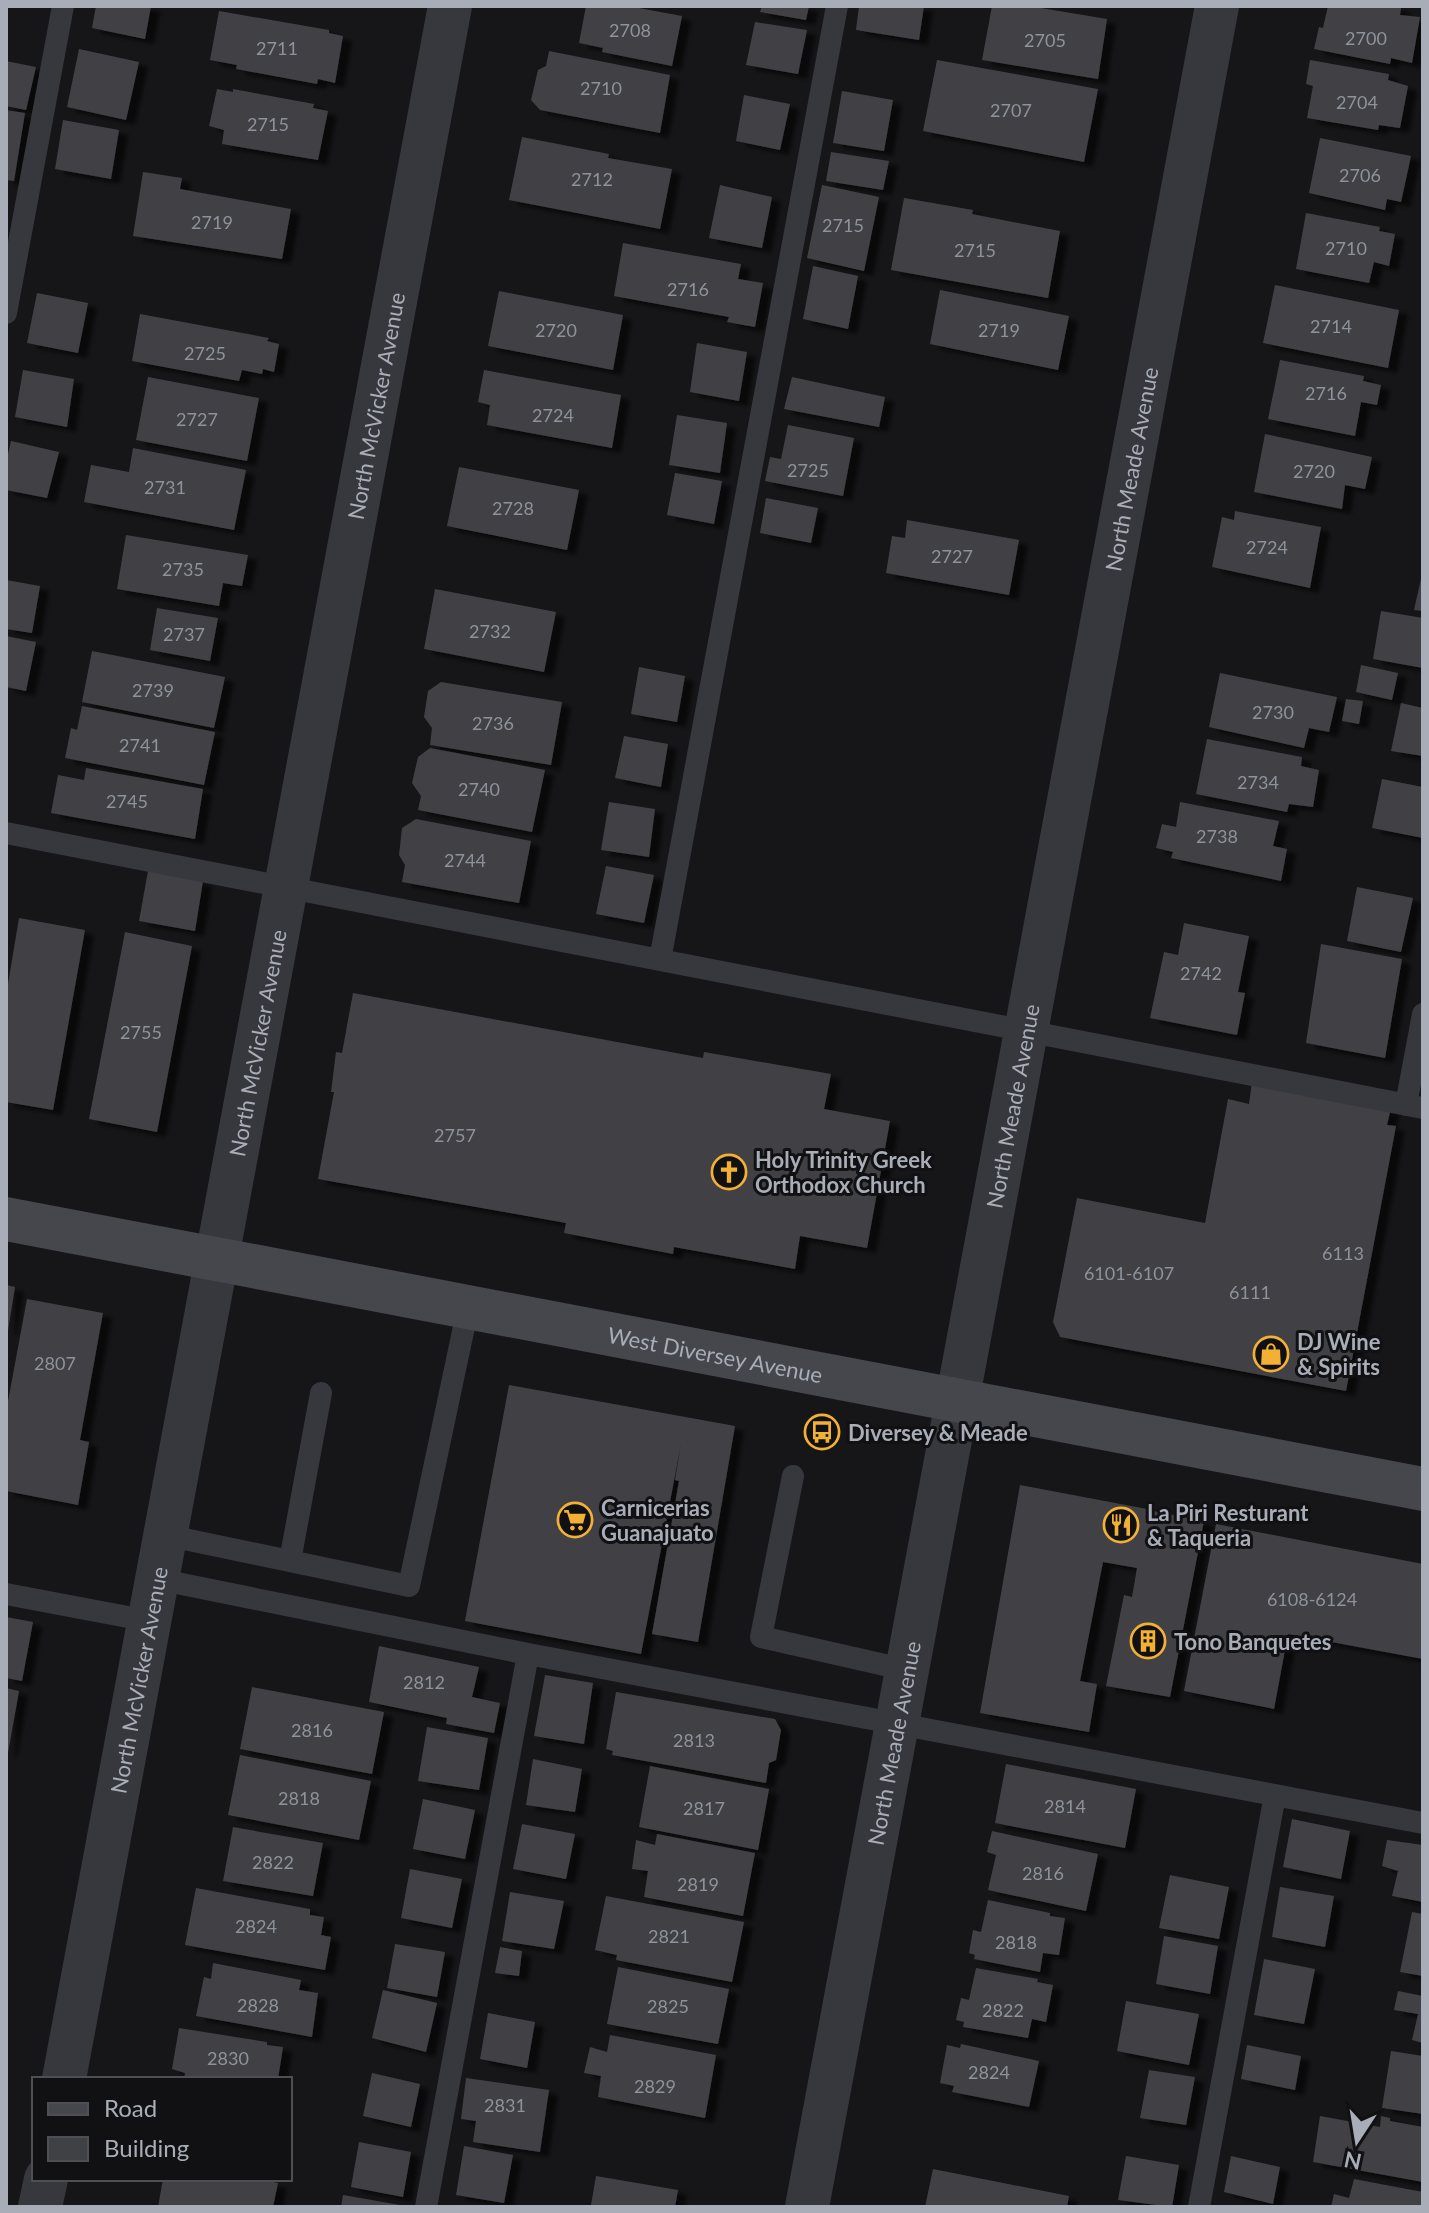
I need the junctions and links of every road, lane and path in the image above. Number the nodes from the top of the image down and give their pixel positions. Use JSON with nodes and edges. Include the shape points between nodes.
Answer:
{"nodes":[{"id":1,"x":63,"y":6,"type":"edge"},
{"id":2,"x":450,"y":6,"type":"edge"},
{"id":3,"x":837,"y":6,"type":"edge"},
{"id":4,"x":1217,"y":6,"type":"edge"},
{"id":5,"x":6,"y":313,"type":"edge"},
{"id":6,"x":6,"y":833,"type":"edge"},
{"id":7,"x":286,"y":887,"type":"junction"},
{"id":8,"x":660,"y":960,"type":"junction"},
{"id":9,"x":1423,"y":1014,"type":"edge"},
{"id":10,"x":1027,"y":1031,"type":"junction"},
{"id":11,"x":1414,"y":1106,"type":"edge"},
{"id":12,"x":6,"y":1219,"type":"edge"},
{"id":13,"x":217,"y":1259,"type":"junction"},
{"id":14,"x":468,"y":1308,"type":"junction"},
{"id":15,"x":321,"y":1393,"type":"dead end"},
{"id":16,"x":958,"y":1400,"type":"junction"},
{"id":17,"x":793,"y":1476,"type":"dead end"},
{"id":18,"x":1423,"y":1489,"type":"edge"},
{"id":19,"x":165,"y":1535,"type":"junction"},
{"id":20,"x":290,"y":1561,"type":"junction"},
{"id":21,"x":157,"y":1579,"type":"junction"},
{"id":22,"x":6,"y":1594,"type":"edge"},
{"id":23,"x":149,"y":1621,"type":"junction"},
{"id":24,"x":528,"y":1654,"type":"junction"},
{"id":25,"x":907,"y":1670,"type":"junction"},
{"id":26,"x":897,"y":1724,"type":"junction"},
{"id":27,"x":1275,"y":1795,"type":"junction"},
{"id":28,"x":1423,"y":1823,"type":"edge"},
{"id":29,"x":64,"y":2077,"type":"edge"},
{"id":30,"x":46,"y":2181,"type":"edge"},
{"id":31,"x":40,"y":2207,"type":"edge"},
{"id":32,"x":426,"y":2207,"type":"edge"},
{"id":33,"x":807,"y":2207,"type":"edge"},
{"id":34,"x":1199,"y":2207,"type":"edge"}],
"edges":[{"from":1,"to":5,"type":"lane"},
{"from":2,"to":7,"type":"street","name":"North McVicker Avenue"},
{"from":3,"to":8,"type":"lane"},
{"from":4,"to":10,"type":"street","name":"North Meade Avenue"},
{"from":6,"to":7,"type":"lane"},
{"from":7,"to":8,"type":"lane"},
{"from":7,"to":13,"type":"street","name":"North McVicker Avenue"},
{"from":8,"to":10,"type":"lane"},
{"from":9,"to":11,"type":"lane"},
{"from":10,"to":11,"type":"lane"},
{"from":10,"to":16,"type":"street","name":"North Meade Avenue"},
{"from":12,"to":13,"type":"main road","name":"West Diversey Avenue"},
{"from":13,"to":14,"type":"main road","name":"West Diversey Avenue"},
{"from":13,"to":19,"type":"street","name":"North McVicker Avenue"},
{"from":14,"to":16,"type":"main road","name":"West Diversey Avenue"},
{"from":14,"to":20,"type":"lane","via":[[409,1586]]},
{"from":15,"to":20,"type":"lane"},
{"from":16,"to":18,"type":"main road","name":"West Diversey Avenue"},
{"from":16,"to":25,"type":"street","name":"North Meade Avenue"},
{"from":17,"to":25,"type":"lane","via":[[761,1637]]},
{"from":19,"to":20,"type":"lane"},
{"from":19,"to":21,"type":"street","name":"North McVicker Avenue"},
{"from":21,"to":23,"type":"street","name":"North McVicker Avenue"},
{"from":21,"to":24,"type":"lane"},
{"from":22,"to":23,"type":"lane"},
{"from":23,"to":29,"type":"street","name":"North McVicker Avenue"},
{"from":24,"to":26,"type":"lane"},
{"from":24,"to":32,"type":"lane"},
{"from":25,"to":26,"type":"street","name":"North Meade Avenue"},
{"from":26,"to":27,"type":"lane"},
{"from":26,"to":33,"type":"street","name":"North Meade Avenue"},
{"from":27,"to":28,"type":"lane"},
{"from":27,"to":34,"type":"lane"},
{"from":30,"to":31,"type":"street"}]}
